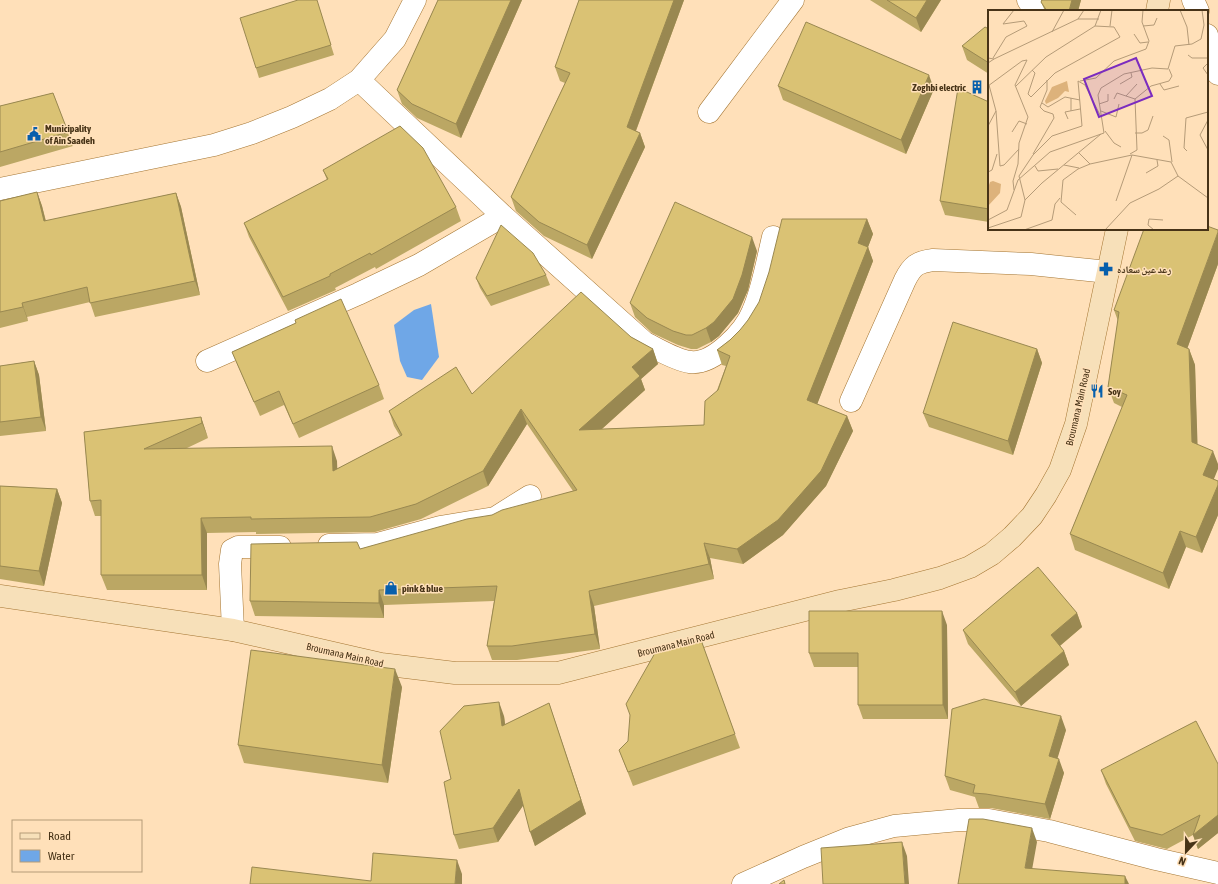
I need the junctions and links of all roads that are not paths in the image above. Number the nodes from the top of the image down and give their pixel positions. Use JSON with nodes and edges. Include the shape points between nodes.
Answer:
{"nodes":[{"id":1,"x":415,"y":0,"type":"edge"},
{"id":2,"x":793,"y":0,"type":"edge"},
{"id":3,"x":1028,"y":0,"type":"edge"},
{"id":4,"x":1159,"y":0,"type":"edge"},
{"id":5,"x":1193,"y":0,"type":"edge"},
{"id":6,"x":1034,"y":10,"type":"edge"},
{"id":7,"x":1157,"y":10,"type":"edge"},
{"id":8,"x":1198,"y":10,"type":"edge"},
{"id":9,"x":1208,"y":39,"type":"edge"},
{"id":10,"x":1218,"y":74,"type":"edge"},
{"id":11,"x":359,"y":80,"type":"junction"},
{"id":12,"x":709,"y":112,"type":"dead end"},
{"id":13,"x":0,"y":189,"type":"edge"},
{"id":14,"x":503,"y":216,"type":"junction"},
{"id":15,"x":1117,"y":230,"type":"edge"},
{"id":16,"x":773,"y":237,"type":"dead end"},
{"id":17,"x":1108,"y":272,"type":"junction"},
{"id":18,"x":207,"y":361,"type":"dead end"},
{"id":19,"x":851,"y":401,"type":"dead end"},
{"id":20,"x":530,"y":496,"type":"dead end"},
{"id":21,"x":0,"y":596,"type":"edge"},
{"id":22,"x":233,"y":630,"type":"junction"},
{"id":23,"x":1218,"y":873,"type":"edge"},
{"id":24,"x":743,"y":884,"type":"edge"}],
"edges":[{"from":1,"to":11,"type":"street","via":[[395,39]]},
{"from":2,"to":12,"type":"street"},
{"from":3,"to":6,"type":"street"},
{"from":4,"to":7,"type":"main road"},
{"from":5,"to":8,"type":"street"},
{"from":9,"to":10,"type":"street"},
{"from":11,"to":13,"type":"street","via":[[330,99],[292,117],[214,145]]},
{"from":11,"to":14,"type":"street"},
{"from":14,"to":16,"type":"street","via":[[645,343],[690,362],[716,355],[745,325],[759,294]]},
{"from":14,"to":18,"type":"street","via":[[419,265]]},
{"from":15,"to":17,"type":"main road","name":"Broumana Main Road"},
{"from":17,"to":19,"type":"street","via":[[1031,264],[932,260],[918,264],[905,280]]},
{"from":17,"to":22,"type":"main road","name":"Broumana Main Road","via":[[1076,424],[1060,470],[1032,516],[1012,538],[970,567],[894,590],[832,603],[558,673],[456,673],[381,664]]},
{"from":20,"to":22,"type":"street","via":[[495,518],[440,527],[377,544],[238,547],[232,550],[230,564]]},
{"from":21,"to":22,"type":"main road","name":"Broumana Main Road"},
{"from":23,"to":24,"type":"street","via":[[1049,831],[989,820],[959,820],[894,826],[850,838],[803,856]]}]}
